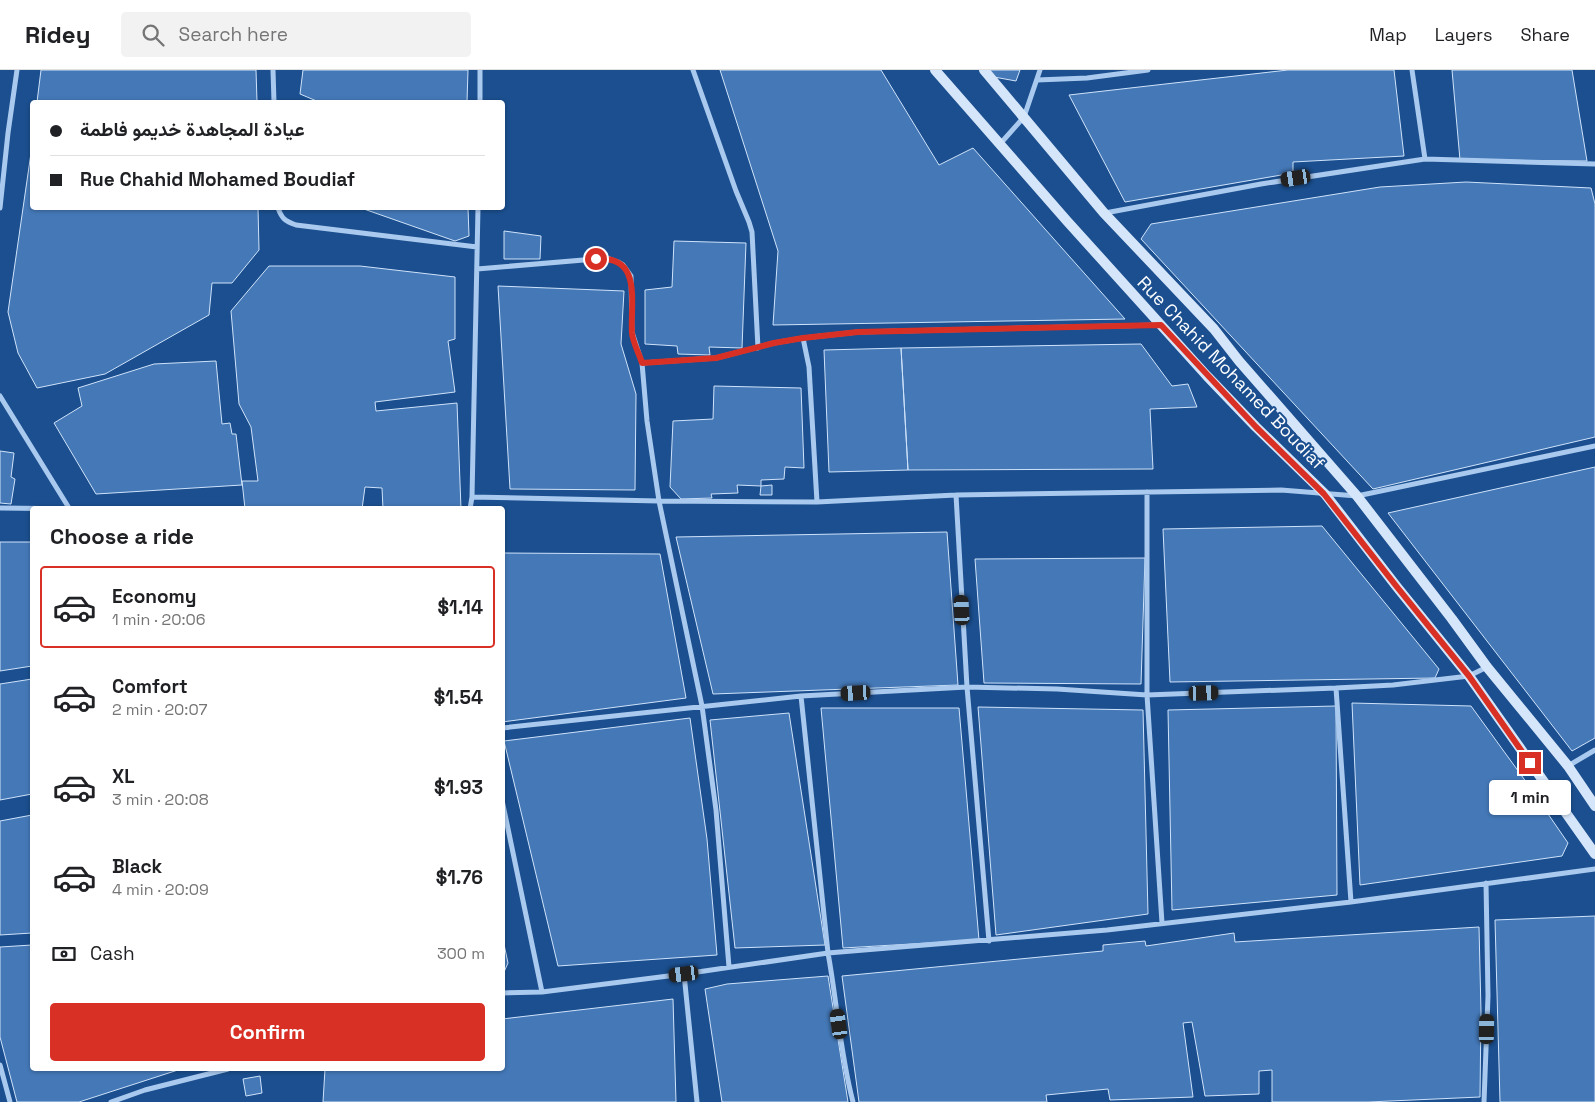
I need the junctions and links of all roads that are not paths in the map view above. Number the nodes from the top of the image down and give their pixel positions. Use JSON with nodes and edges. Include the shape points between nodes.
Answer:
{"nodes":[{"id":1,"x":17,"y":70,"type":"edge"},
{"id":2,"x":273,"y":70,"type":"edge"},
{"id":3,"x":480,"y":70,"type":"edge"},
{"id":4,"x":694,"y":70,"type":"edge"},
{"id":5,"x":936,"y":70,"type":"edge"},
{"id":6,"x":984,"y":70,"type":"edge"},
{"id":7,"x":1040,"y":70,"type":"edge"},
{"id":8,"x":1148,"y":70,"type":"edge"},
{"id":9,"x":1412,"y":70,"type":"edge"},
{"id":10,"x":1037,"y":80,"type":"junction"},
{"id":11,"x":274,"y":100,"type":"edge"},
{"id":12,"x":480,"y":100,"type":"edge"},
{"id":13,"x":1024,"y":117,"type":"junction"},
{"id":14,"x":1000,"y":144,"type":"junction"},
{"id":15,"x":1425,"y":159,"type":"junction"},
{"id":16,"x":1595,"y":164,"type":"edge"},
{"id":17,"x":0,"y":208,"type":"edge"},
{"id":18,"x":279,"y":210,"type":"edge"},
{"id":19,"x":478,"y":210,"type":"edge"},
{"id":20,"x":1104,"y":213,"type":"junction"},
{"id":21,"x":477,"y":247,"type":"junction"},
{"id":22,"x":476,"y":269,"type":"junction"},
{"id":23,"x":1161,"y":325,"type":"junction"},
{"id":24,"x":803,"y":338,"type":"junction"},
{"id":25,"x":758,"y":348,"type":"junction"},
{"id":26,"x":642,"y":363,"type":"junction"},
{"id":27,"x":0,"y":396,"type":"edge"},
{"id":28,"x":1595,"y":446,"type":"edge"},
{"id":29,"x":1147,"y":492,"type":"junction"},
{"id":30,"x":1324,"y":494,"type":"junction"},
{"id":31,"x":956,"y":495,"type":"junction"},
{"id":32,"x":1357,"y":496,"type":"junction"},
{"id":33,"x":472,"y":497,"type":"junction"},
{"id":34,"x":659,"y":502,"type":"junction"},
{"id":35,"x":817,"y":502,"type":"junction"},
{"id":36,"x":68,"y":506,"type":"edge"},
{"id":37,"x":470,"y":506,"type":"edge"},
{"id":38,"x":0,"y":508,"type":"edge"},
{"id":39,"x":30,"y":508,"type":"edge"},
{"id":40,"x":1487,"y":667,"type":"junction"},
{"id":41,"x":1469,"y":676,"type":"junction"},
{"id":42,"x":967,"y":687,"type":"junction"},
{"id":43,"x":1336,"y":688,"type":"junction"},
{"id":44,"x":1147,"y":695,"type":"junction"},
{"id":45,"x":801,"y":696,"type":"junction"},
{"id":46,"x":702,"y":706,"type":"junction"},
{"id":47,"x":505,"y":728,"type":"edge"},
{"id":48,"x":1595,"y":750,"type":"edge"},
{"id":49,"x":1568,"y":766,"type":"junction"},
{"id":50,"x":1595,"y":806,"type":"edge"},
{"id":51,"x":505,"y":814,"type":"edge"},
{"id":52,"x":1595,"y":854,"type":"edge"},
{"id":53,"x":1595,"y":869,"type":"edge"},
{"id":54,"x":1486,"y":883,"type":"junction"},
{"id":55,"x":1351,"y":902,"type":"junction"},
{"id":56,"x":1162,"y":923,"type":"junction"},
{"id":57,"x":989,"y":941,"type":"junction"},
{"id":58,"x":828,"y":953,"type":"junction"},
{"id":59,"x":730,"y":967,"type":"junction"},
{"id":60,"x":684,"y":974,"type":"junction"},
{"id":61,"x":542,"y":992,"type":"junction"},
{"id":62,"x":505,"y":993,"type":"edge"},
{"id":63,"x":0,"y":1065,"type":"edge"},
{"id":64,"x":220,"y":1071,"type":"edge"},
{"id":65,"x":10,"y":1102,"type":"edge"},
{"id":66,"x":111,"y":1102,"type":"edge"},
{"id":67,"x":697,"y":1102,"type":"edge"},
{"id":68,"x":853,"y":1102,"type":"edge"},
{"id":69,"x":1484,"y":1102,"type":"edge"}],
"edges":[{"from":1,"to":17,"type":"street"},
{"from":2,"to":11,"type":"street"},
{"from":3,"to":12,"type":"street"},
{"from":4,"to":25,"type":"street","via":[[752,232]]},
{"from":5,"to":14,"type":"main road","name":"Rue Chahid Mohamed Boudiaf"},
{"from":6,"to":13,"type":"main road","name":"Rue Chahid Mohamed Boudiaf"},
{"from":7,"to":10,"type":"street"},
{"from":8,"to":10,"type":"street"},
{"from":9,"to":15,"type":"street"},
{"from":10,"to":13,"type":"street"},
{"from":13,"to":14,"type":"street"},
{"from":13,"to":20,"type":"main road","name":"Rue Chahid Mohamed Boudiaf"},
{"from":14,"to":23,"type":"main road","name":"Rue Chahid Mohamed Boudiaf"},
{"from":15,"to":16,"type":"street"},
{"from":15,"to":20,"type":"street","via":[[1261,184]]},
{"from":18,"to":21,"type":"street","via":[[285,221],[296,225]]},
{"from":19,"to":21,"type":"street"},
{"from":20,"to":32,"type":"main road","name":"Rue Chahid Mohamed Boudiaf","via":[[1214,329]]},
{"from":21,"to":22,"type":"street"},
{"from":22,"to":26,"type":"street","via":[[607,258],[618,262],[630,276],[633,337]]},
{"from":22,"to":33,"type":"street"},
{"from":23,"to":24,"type":"street","via":[[858,332]]},
{"from":23,"to":30,"type":"main road","name":"Rue Chahid Mohamed Boudiaf"},
{"from":24,"to":25,"type":"street"},
{"from":24,"to":35,"type":"street","via":[[810,377]]},
{"from":25,"to":26,"type":"street","via":[[716,358]]},
{"from":26,"to":34,"type":"street"},
{"from":27,"to":36,"type":"street"},
{"from":28,"to":32,"type":"street"},
{"from":29,"to":30,"type":"street","via":[[1281,490]]},
{"from":29,"to":31,"type":"street"},
{"from":29,"to":44,"type":"street"},
{"from":30,"to":32,"type":"street"},
{"from":30,"to":41,"type":"main road","name":"Rue Chahid Mohamed Boudiaf"},
{"from":31,"to":35,"type":"street"},
{"from":31,"to":42,"type":"street"},
{"from":32,"to":40,"type":"main road","name":"Rue Chahid Mohamed Boudiaf"},
{"from":33,"to":34,"type":"street"},
{"from":33,"to":37,"type":"street"},
{"from":34,"to":35,"type":"street"},
{"from":34,"to":46,"type":"street"},
{"from":38,"to":39,"type":"street"},
{"from":40,"to":41,"type":"street"},
{"from":40,"to":49,"type":"main road","name":"Rue Chahid Mohamed Boudiaf"},
{"from":41,"to":43,"type":"street"},
{"from":41,"to":52,"type":"main road","name":"Rue Chahid Mohamed Boudiaf"},
{"from":42,"to":44,"type":"street"},
{"from":42,"to":45,"type":"street"},
{"from":42,"to":57,"type":"street"},
{"from":43,"to":44,"type":"street"},
{"from":43,"to":55,"type":"street"},
{"from":44,"to":56,"type":"street"},
{"from":45,"to":46,"type":"street"},
{"from":45,"to":58,"type":"street"},
{"from":46,"to":47,"type":"street"},
{"from":46,"to":59,"type":"street","via":[[716,810]]},
{"from":48,"to":49,"type":"street"},
{"from":49,"to":50,"type":"main road","name":"Rue Chahid Mohamed Boudiaf"},
{"from":51,"to":61,"type":"street"},
{"from":53,"to":54,"type":"street"},
{"from":54,"to":55,"type":"street"},
{"from":54,"to":69,"type":"street","via":[[1488,996]]},
{"from":55,"to":56,"type":"street"},
{"from":56,"to":57,"type":"street"},
{"from":57,"to":58,"type":"street"},
{"from":58,"to":59,"type":"street"},
{"from":58,"to":68,"type":"street"},
{"from":59,"to":60,"type":"street"},
{"from":60,"to":61,"type":"street"},
{"from":60,"to":67,"type":"street"},
{"from":61,"to":62,"type":"street"},
{"from":63,"to":65,"type":"street"},
{"from":64,"to":66,"type":"street"}]}
